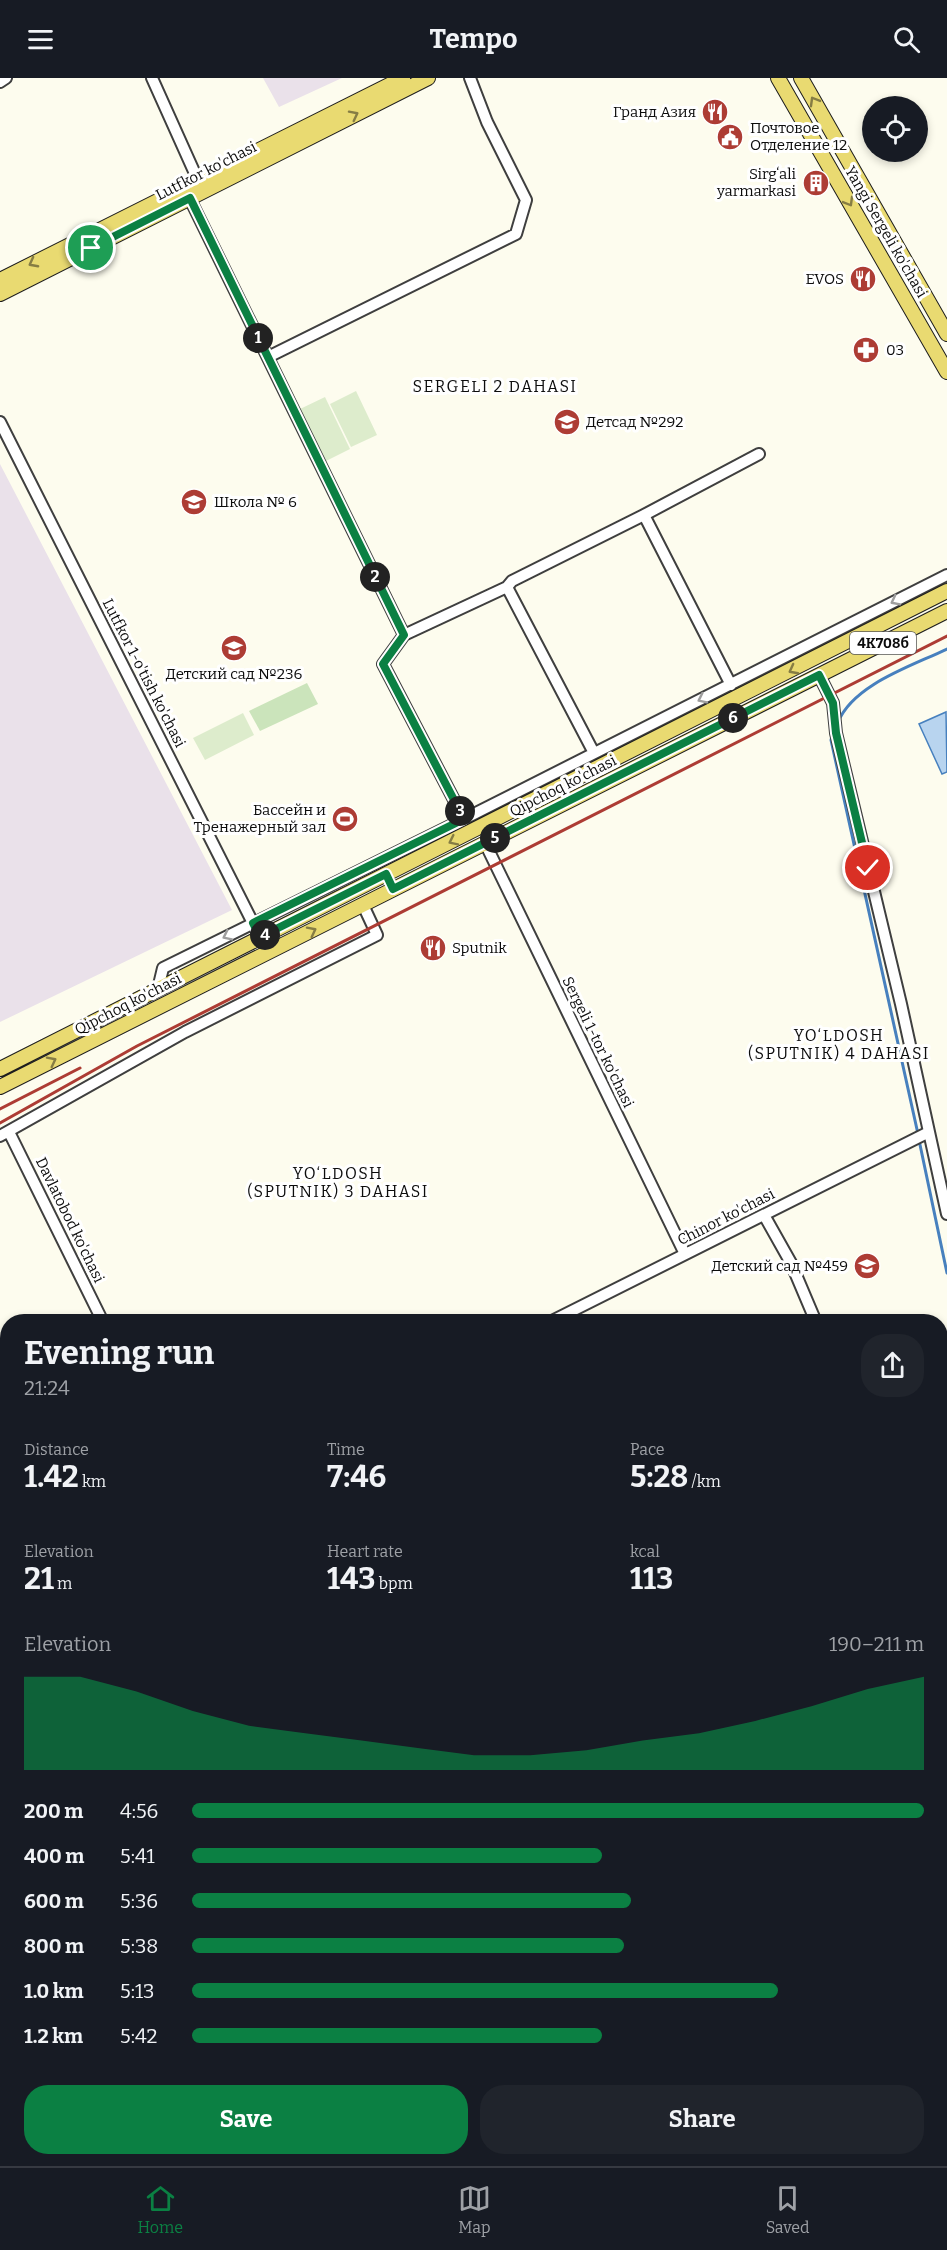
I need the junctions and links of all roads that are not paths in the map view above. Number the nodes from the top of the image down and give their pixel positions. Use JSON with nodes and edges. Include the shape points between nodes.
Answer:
{"nodes":[{"id":1,"x":6,"y":78,"type":"edge"},
{"id":2,"x":152,"y":78,"type":"edge"},
{"id":3,"x":402,"y":78,"type":"edge"},
{"id":4,"x":428,"y":78,"type":"edge"},
{"id":5,"x":470,"y":78,"type":"edge"},
{"id":6,"x":778,"y":78,"type":"edge"},
{"id":7,"x":801,"y":78,"type":"edge"},
{"id":8,"x":0,"y":82,"type":"edge"},
{"id":9,"x":201,"y":186,"type":"junction"},
{"id":10,"x":187,"y":193,"type":"junction"},
{"id":11,"x":0,"y":280,"type":"edge"},
{"id":12,"x":0,"y":294,"type":"edge"},
{"id":13,"x":947,"y":334,"type":"edge"},
{"id":14,"x":268,"y":357,"type":"junction"},
{"id":15,"x":947,"y":372,"type":"edge"},
{"id":16,"x":0,"y":422,"type":"edge"},
{"id":17,"x":759,"y":454,"type":"dead end"},
{"id":18,"x":644,"y":515,"type":"junction"},
{"id":19,"x":947,"y":575,"type":"edge"},
{"id":20,"x":507,"y":587,"type":"junction"},
{"id":21,"x":947,"y":591,"type":"edge"},
{"id":22,"x":947,"y":611,"type":"edge"},
{"id":23,"x":404,"y":635,"type":"junction"},
{"id":24,"x":845,"y":642,"type":"junction"},
{"id":25,"x":853,"y":658,"type":"junction"},
{"id":26,"x":819,"y":675,"type":"junction"},
{"id":27,"x":731,"y":685,"type":"junction"},
{"id":28,"x":594,"y":753,"type":"junction"},
{"id":29,"x":464,"y":819,"type":"junction"},
{"id":30,"x":485,"y":843,"type":"junction"},
{"id":31,"x":386,"y":874,"type":"junction"},
{"id":32,"x":393,"y":889,"type":"junction"},
{"id":33,"x":363,"y":905,"type":"junction"},
{"id":34,"x":253,"y":923,"type":"junction"},
{"id":35,"x":260,"y":937,"type":"junction"},
{"id":36,"x":158,"y":989,"type":"junction"},
{"id":37,"x":165,"y":1004,"type":"junction"},
{"id":38,"x":0,"y":1069,"type":"edge"},
{"id":39,"x":0,"y":1088,"type":"edge"},
{"id":40,"x":5,"y":1134,"type":"edge"},
{"id":41,"x":922,"y":1136,"type":"junction"},
{"id":42,"x":947,"y":1214,"type":"edge"},
{"id":43,"x":764,"y":1215,"type":"junction"},
{"id":44,"x":686,"y":1254,"type":"junction"},
{"id":45,"x":99,"y":1314,"type":"edge"},
{"id":46,"x":566,"y":1314,"type":"edge"},
{"id":47,"x":813,"y":1314,"type":"edge"}],
"edges":[{"from":1,"to":8,"type":"street"},
{"from":2,"to":9,"type":"street"},
{"from":3,"to":9,"type":"main road","name":"Lutfkor ko'chasi"},
{"from":9,"to":4,"type":"main road","name":"Lutfkor ko'chasi","one_way":true},
{"from":5,"to":14,"type":"street","via":[[526,200],[516,234]]},
{"from":6,"to":15,"type":"main road","name":"Yangi Sergeli ko'chasi","one_way":true},
{"from":13,"to":7,"type":"main road","name":"Yangi Sergeli ko'chasi","one_way":true},
{"from":9,"to":10,"type":"main road","name":"Lutfkor ko'chasi"},
{"from":10,"to":11,"type":"main road","name":"Lutfkor ko'chasi","one_way":true},
{"from":10,"to":12,"type":"main road","name":"Lutfkor ko'chasi"},
{"from":10,"to":14,"type":"street"},
{"from":14,"to":23,"type":"street"},
{"from":16,"to":34,"type":"street","name":"Lutfkor 1-o'tish ko'chasi"},
{"from":17,"to":18,"type":"street"},
{"from":18,"to":20,"type":"street"},
{"from":18,"to":27,"type":"street"},
{"from":19,"to":27,"type":"street","name":"Qipchoq ko'chasi","one_way":true},
{"from":20,"to":23,"type":"street"},
{"from":20,"to":28,"type":"street"},
{"from":21,"to":24,"type":"main road","name":"Qipchoq ko'chasi"},
{"from":22,"to":25,"type":"main road","name":"Qipchoq ko'chasi","number":"4К708б"},
{"from":23,"to":29,"type":"street","via":[[383,664]]},
{"from":24,"to":25,"type":"main road"},
{"from":24,"to":31,"type":"main road","name":"Qipchoq ko'chasi","one_way":true},
{"from":25,"to":26,"type":"main road","name":"Qipchoq ko'chasi","number":"4К708б"},
{"from":26,"to":30,"type":"main road","name":"Qipchoq ko'chasi"},
{"from":26,"to":41,"type":"street","via":[[833,703]]},
{"from":27,"to":28,"type":"street","name":"Qipchoq ko'chasi","one_way":true},
{"from":28,"to":29,"type":"street","name":"Qipchoq ko'chasi"},
{"from":29,"to":34,"type":"street","name":"Qipchoq ko'chasi"},
{"from":30,"to":32,"type":"main road","name":"Qipchoq ko'chasi"},
{"from":30,"to":44,"type":"street","name":"Sergeli 1-tor ko'chasi"},
{"from":31,"to":32,"type":"main road"},
{"from":31,"to":35,"type":"main road","name":"Qipchoq ko'chasi"},
{"from":32,"to":33,"type":"main road","name":"Qipchoq ko'chasi"},
{"from":37,"to":33,"type":"main road","name":"Qipchoq ko'chasi","one_way":true},
{"from":33,"to":40,"type":"street","via":[[377,935],[185,1032]]},
{"from":34,"to":35,"type":"street","name":"Lutfkor 1-o'tish ko'chasi"},
{"from":34,"to":36,"type":"street","name":"Qipchoq ko'chasi","one_way":true,"via":[[163,968]]},
{"from":35,"to":36,"type":"main road","name":"Qipchoq ko'chasi"},
{"from":36,"to":37,"type":"main road"},
{"from":36,"to":38,"type":"main road","name":"Qipchoq ko'chasi"},
{"from":39,"to":37,"type":"main road","name":"Qipchoq ko'chasi","one_way":true},
{"from":40,"to":45,"type":"street","name":"Davlatobod ko'chasi"},
{"from":41,"to":42,"type":"street"},
{"from":41,"to":43,"type":"street","name":"Chinor ko'chasi"},
{"from":43,"to":44,"type":"street","name":"Chinor ko'chasi"},
{"from":43,"to":47,"type":"street","via":[[791,1263]]},
{"from":44,"to":46,"type":"street","name":"Chinor ko'chasi"}]}
